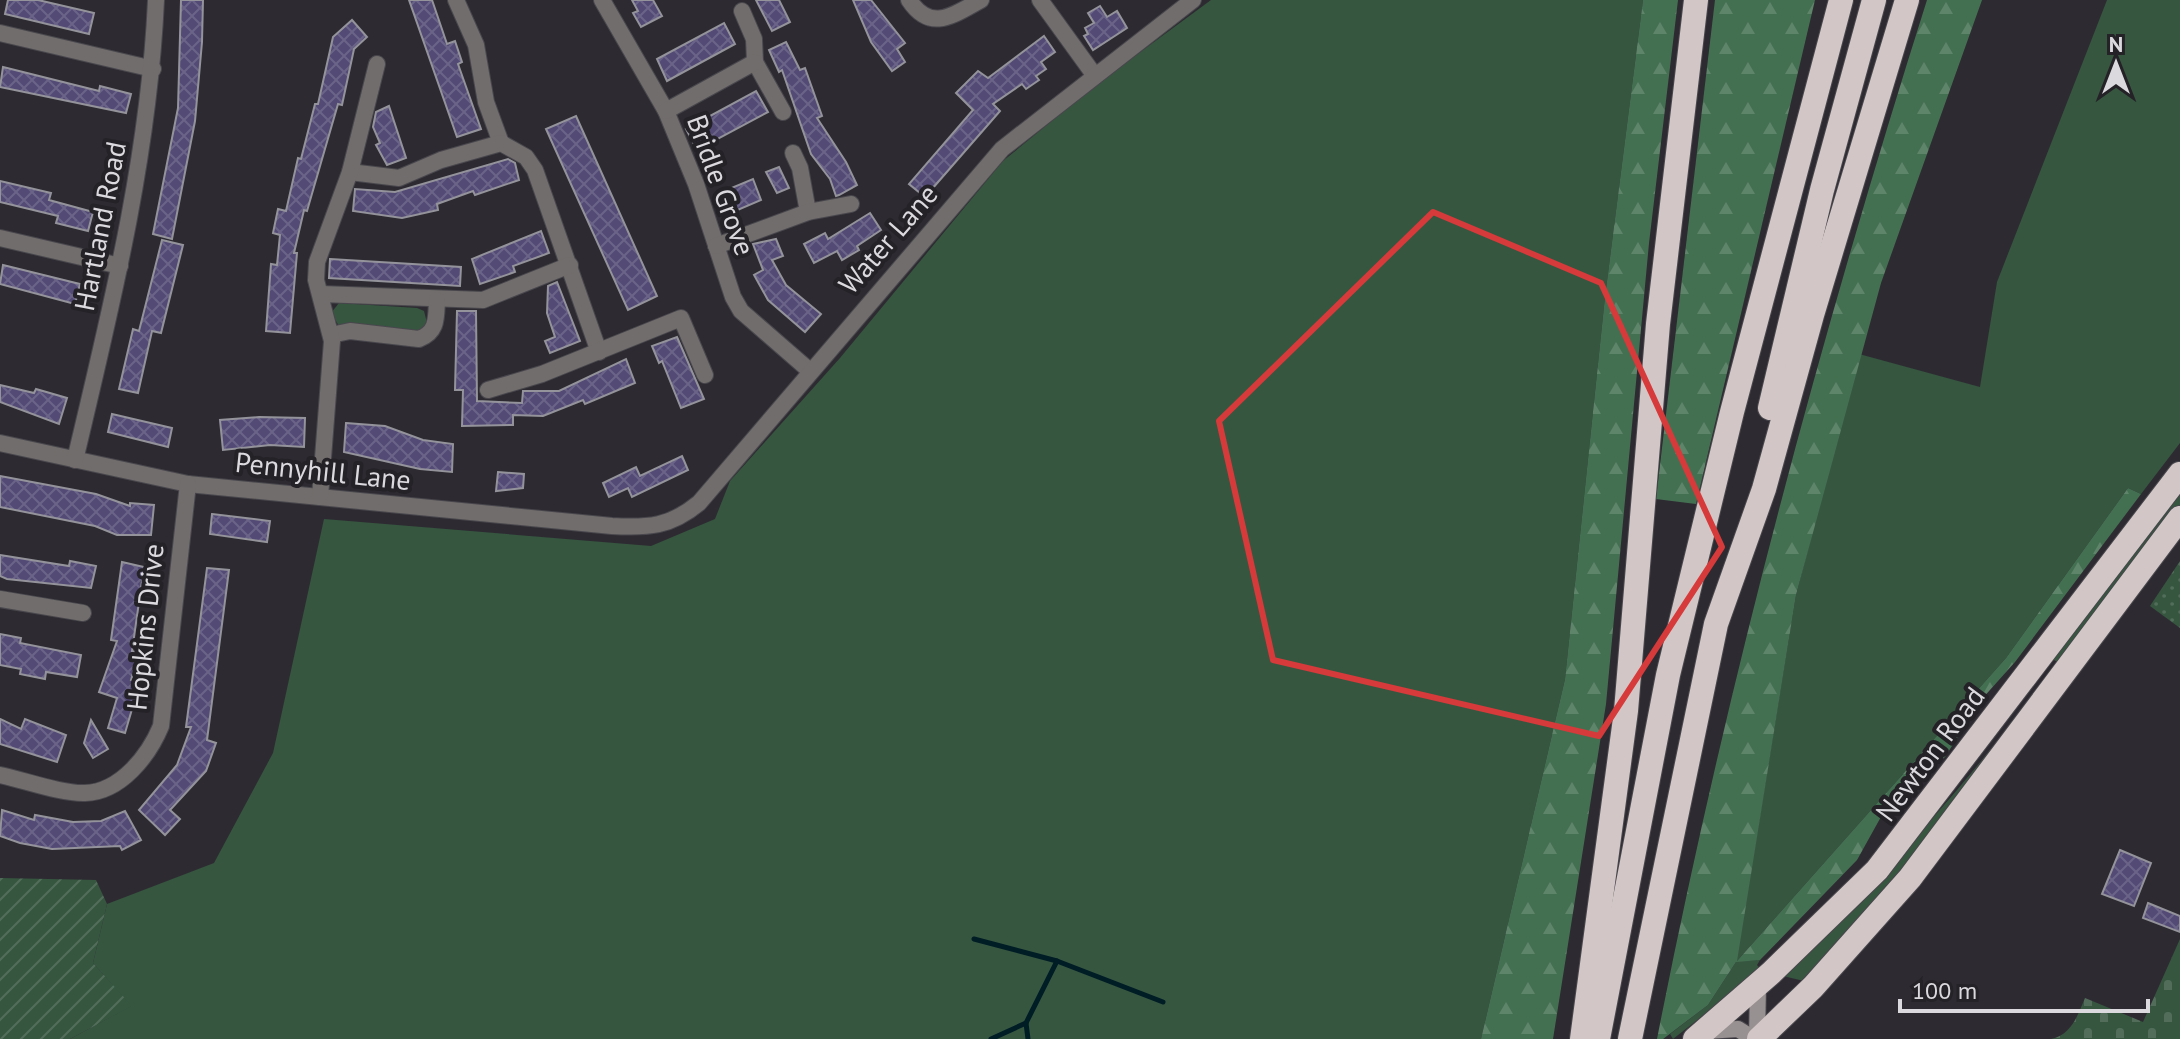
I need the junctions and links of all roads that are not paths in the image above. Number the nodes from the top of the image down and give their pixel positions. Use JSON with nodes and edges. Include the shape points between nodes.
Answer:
{"nodes":[{"id":1,"x":156,"y":0,"type":"edge"},
{"id":2,"x":456,"y":0,"type":"edge"},
{"id":3,"x":602,"y":0,"type":"edge"},
{"id":4,"x":909,"y":0,"type":"edge"},
{"id":5,"x":981,"y":0,"type":"edge"},
{"id":6,"x":1040,"y":0,"type":"edge"},
{"id":7,"x":1193,"y":0,"type":"edge"},
{"id":8,"x":1696,"y":0,"type":"edge"},
{"id":9,"x":1841,"y":0,"type":"edge"},
{"id":10,"x":1874,"y":0,"type":"edge"},
{"id":11,"x":1907,"y":0,"type":"edge"},
{"id":12,"x":742,"y":11,"type":"dead end"},
{"id":13,"x":0,"y":33,"type":"edge"},
{"id":14,"x":755,"y":62,"type":"junction"},
{"id":15,"x":377,"y":64,"type":"dead end"},
{"id":16,"x":153,"y":69,"type":"junction"},
{"id":17,"x":1095,"y":76,"type":"junction"},
{"id":18,"x":666,"y":111,"type":"junction"},
{"id":19,"x":783,"y":112,"type":"dead end"},
{"id":20,"x":501,"y":143,"type":"junction"},
{"id":21,"x":793,"y":153,"type":"dead end"},
{"id":22,"x":350,"y":172,"type":"junction"},
{"id":23,"x":851,"y":204,"type":"dead end"},
{"id":24,"x":808,"y":212,"type":"junction"},
{"id":25,"x":0,"y":238,"type":"edge"},
{"id":26,"x":716,"y":246,"type":"junction"},
{"id":27,"x":570,"y":265,"type":"junction"},
{"id":28,"x":120,"y":266,"type":"junction"},
{"id":29,"x":321,"y":294,"type":"junction"},
{"id":30,"x":437,"y":300,"type":"junction"},
{"id":31,"x":331,"y":335,"type":"junction"},
{"id":32,"x":599,"y":352,"type":"junction"},
{"id":33,"x":810,"y":371,"type":"junction"},
{"id":34,"x":705,"y":375,"type":"dead end"},
{"id":35,"x":488,"y":390,"type":"dead end"},
{"id":36,"x":0,"y":443,"type":"edge"},
{"id":37,"x":75,"y":460,"type":"junction"},
{"id":38,"x":2180,"y":474,"type":"edge"},
{"id":39,"x":188,"y":484,"type":"junction"},
{"id":40,"x":320,"y":497,"type":"junction"},
{"id":41,"x":2180,"y":518,"type":"edge"},
{"id":42,"x":644,"y":528,"type":"joint"},
{"id":43,"x":0,"y":599,"type":"edge"},
{"id":44,"x":1723,"y":601,"type":"junction"},
{"id":45,"x":83,"y":613,"type":"dead end"},
{"id":46,"x":2043,"y":702,"type":"junction"},
{"id":47,"x":0,"y":775,"type":"edge"},
{"id":48,"x":1907,"y":835,"type":"junction"},
{"id":49,"x":1758,"y":985,"type":"junction"},
{"id":50,"x":1700,"y":1035,"type":"edge"},
{"id":51,"x":1582,"y":1039,"type":"edge"},
{"id":52,"x":1598,"y":1039,"type":"edge"},
{"id":53,"x":1630,"y":1039,"type":"edge"},
{"id":54,"x":1756,"y":1039,"type":"edge"}],
"edges":[{"from":1,"to":16,"type":"street","name":"Hartland Road"},
{"from":2,"to":20,"type":"street","via":[[476,45],[486,102]]},
{"from":3,"to":18,"type":"street","name":"Bridle Grove"},
{"from":4,"to":5,"type":"street","via":[[918,14],[934,20]]},
{"from":6,"to":17,"type":"street"},
{"from":7,"to":17,"type":"street","name":"Water Lane"},
{"from":8,"to":51,"type":"highway","via":[[1658,324],[1626,711]]},
{"from":9,"to":52,"type":"highway","via":[[1668,675]]},
{"from":10,"to":44,"type":"highway","via":[[1822,190]]},
{"from":11,"to":44,"type":"highway","via":[[1764,489]]},
{"from":12,"to":14,"type":"street","via":[[750,25]]},
{"from":13,"to":16,"type":"street"},
{"from":14,"to":18,"type":"street"},
{"from":14,"to":19,"type":"street"},
{"from":15,"to":22,"type":"street"},
{"from":16,"to":28,"type":"street","name":"Hartland Road"},
{"from":17,"to":33,"type":"street","name":"Water Lane","via":[[1002,149]]},
{"from":18,"to":26,"type":"street","name":"Bridle Grove"},
{"from":20,"to":22,"type":"street","via":[[399,178]]},
{"from":20,"to":27,"type":"street","via":[[526,157],[535,170]]},
{"from":21,"to":24,"type":"street"},
{"from":22,"to":29,"type":"street","via":[[317,262]]},
{"from":23,"to":24,"type":"street"},
{"from":24,"to":26,"type":"street"},
{"from":25,"to":28,"type":"street"},
{"from":26,"to":33,"type":"street","name":"Bridle Grove","via":[[741,311]]},
{"from":27,"to":30,"type":"street","via":[[483,300]]},
{"from":27,"to":32,"type":"street"},
{"from":28,"to":37,"type":"street","name":"Hartland Road"},
{"from":29,"to":30,"type":"street"},
{"from":29,"to":31,"type":"street"},
{"from":30,"to":31,"type":"street","via":[[435,326],[419,339],[350,331]]},
{"from":31,"to":40,"type":"street"},
{"from":32,"to":34,"type":"street","via":[[681,318]]},
{"from":32,"to":35,"type":"street"},
{"from":33,"to":42,"type":"street","name":"Water Lane","via":[[699,503],[671,522]]},
{"from":36,"to":37,"type":"street","name":"Pennyhill Lane"},
{"from":37,"to":39,"type":"street","name":"Pennyhill Lane"},
{"from":38,"to":48,"type":"highway","name":"Newton Road"},
{"from":39,"to":40,"type":"street","name":"Pennyhill Lane"},
{"from":39,"to":47,"type":"street","name":"Hopkins Drive","via":[[161,726],[152,746],[118,781],[86,793]]},
{"from":40,"to":42,"type":"street","name":"Pennyhill Lane"},
{"from":41,"to":46,"type":"highway","name":"Newton Road"},
{"from":43,"to":45,"type":"street"},
{"from":44,"to":53,"type":"highway","via":[[1651,920]]},
{"from":46,"to":48,"type":"highway","via":[[2018,710],[1951,793]]},
{"from":46,"to":54,"type":"highway","name":"Newton Road","via":[[1910,878],[1813,987]]},
{"from":48,"to":49,"type":"highway","name":"Newton Road","via":[[1839,910]]},
{"from":49,"to":50,"type":"highway","name":"Newton Road"},
{"from":49,"to":54,"type":"street"},
{"from":50,"to":54,"type":"street","via":[[1738,1029]]}]}
